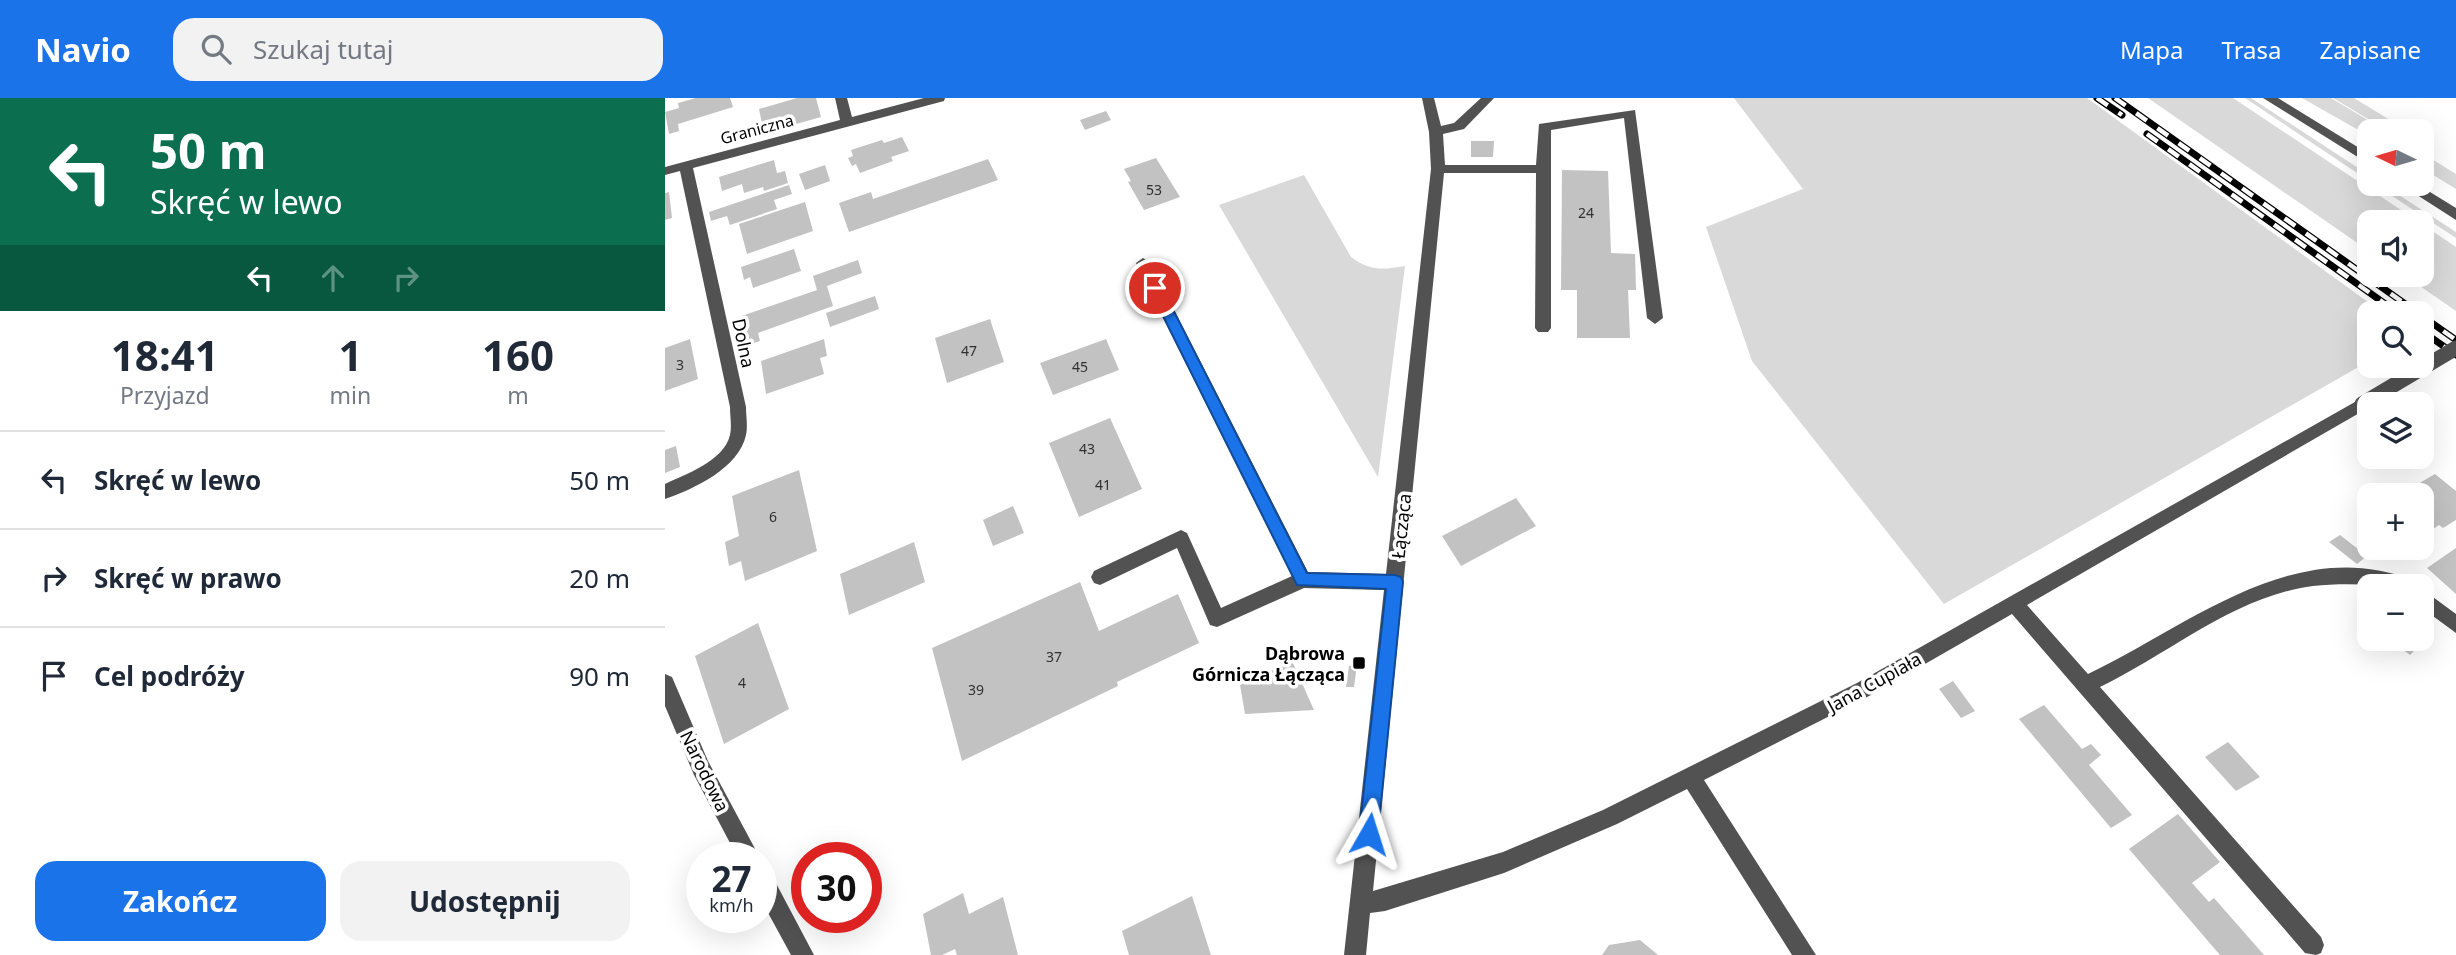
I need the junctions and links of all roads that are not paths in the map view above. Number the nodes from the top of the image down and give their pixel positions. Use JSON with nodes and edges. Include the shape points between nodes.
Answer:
{"nodes":[{"id":1,"x":841,"y":98,"type":"edge"},
{"id":2,"x":939,"y":98,"type":"edge"},
{"id":3,"x":1428,"y":98,"type":"edge"},
{"id":4,"x":1488,"y":98,"type":"edge"},
{"id":5,"x":2269,"y":98,"type":"edge"},
{"id":6,"x":847,"y":123,"type":"junction"},
{"id":7,"x":1436,"y":132,"type":"junction"},
{"id":8,"x":2357,"y":153,"type":"edge"},
{"id":9,"x":686,"y":166,"type":"junction"},
{"id":10,"x":1438,"y":169,"type":"junction"},
{"id":11,"x":1543,"y":169,"type":"junction"},
{"id":12,"x":665,"y":171,"type":"edge"},
{"id":13,"x":2426,"y":196,"type":"edge"},
{"id":14,"x":2456,"y":215,"type":"edge"},
{"id":15,"x":1143,"y":263,"type":"dead end"},
{"id":16,"x":1655,"y":318,"type":"dead end"},
{"id":17,"x":1543,"y":328,"type":"dead end"},
{"id":18,"x":2456,"y":348,"type":"edge"},
{"id":19,"x":665,"y":492,"type":"edge"},
{"id":20,"x":1100,"y":577,"type":"dead end"},
{"id":21,"x":2357,"y":577,"type":"edge"},
{"id":22,"x":1303,"y":580,"type":"junction"},
{"id":23,"x":1395,"y":582,"type":"junction"},
{"id":24,"x":2014,"y":603,"type":"junction"},
{"id":25,"x":2434,"y":607,"type":"edge"},
{"id":26,"x":2456,"y":625,"type":"edge"},
{"id":27,"x":665,"y":683,"type":"edge"},
{"id":28,"x":2087,"y":684,"type":"junction"},
{"id":29,"x":1690,"y":776,"type":"junction"},
{"id":30,"x":741,"y":842,"type":"edge"},
{"id":31,"x":1361,"y":903,"type":"junction"},
{"id":32,"x":777,"y":907,"type":"edge"},
{"id":33,"x":2313,"y":945,"type":"dead end"},
{"id":34,"x":803,"y":955,"type":"edge"},
{"id":35,"x":1355,"y":955,"type":"edge"},
{"id":36,"x":1805,"y":955,"type":"edge"}],
"edges":[{"from":1,"to":6,"type":"street"},
{"from":2,"to":6,"type":"street","name":"Graniczna"},
{"from":3,"to":7,"type":"street","name":"Łącząca"},
{"from":4,"to":7,"type":"street","via":[[1459,126]]},
{"from":5,"to":8,"type":"street"},
{"from":6,"to":9,"type":"street","name":"Graniczna"},
{"from":7,"to":10,"type":"street","name":"Łącząca"},
{"from":9,"to":12,"type":"street","name":"Graniczna"},
{"from":9,"to":19,"type":"street","name":"Dolna","via":[[739,407],[738,435],[717,464]]},
{"from":10,"to":11,"type":"street"},
{"from":10,"to":23,"type":"street","name":"Łącząca"},
{"from":11,"to":16,"type":"street","via":[[1544,127],[1630,113]]},
{"from":11,"to":17,"type":"street"},
{"from":13,"to":14,"type":"street"},
{"from":15,"to":22,"type":"street"},
{"from":18,"to":24,"type":"street","name":"Jana Cupiała","bridge":true},
{"from":20,"to":22,"type":"street","via":[[1181,538],[1217,619]]},
{"from":21,"to":28,"type":"street","via":[[2307,578],[2276,585]]},
{"from":22,"to":23,"type":"street"},
{"from":23,"to":31,"type":"street","name":"Łącząca"},
{"from":24,"to":28,"type":"street"},
{"from":24,"to":29,"type":"street","name":"Jana Cupiała","via":[[1864,689]]},
{"from":25,"to":26,"type":"street"},
{"from":27,"to":30,"type":"street","name":"Narodowa","via":[[701,768]]},
{"from":28,"to":33,"type":"street"},
{"from":29,"to":31,"type":"street","name":"Jana Cupiała","via":[[1610,817],[1504,862],[1385,900]]},
{"from":29,"to":36,"type":"street"},
{"from":31,"to":35,"type":"street","name":"Łącząca"},
{"from":32,"to":34,"type":"street"}]}
